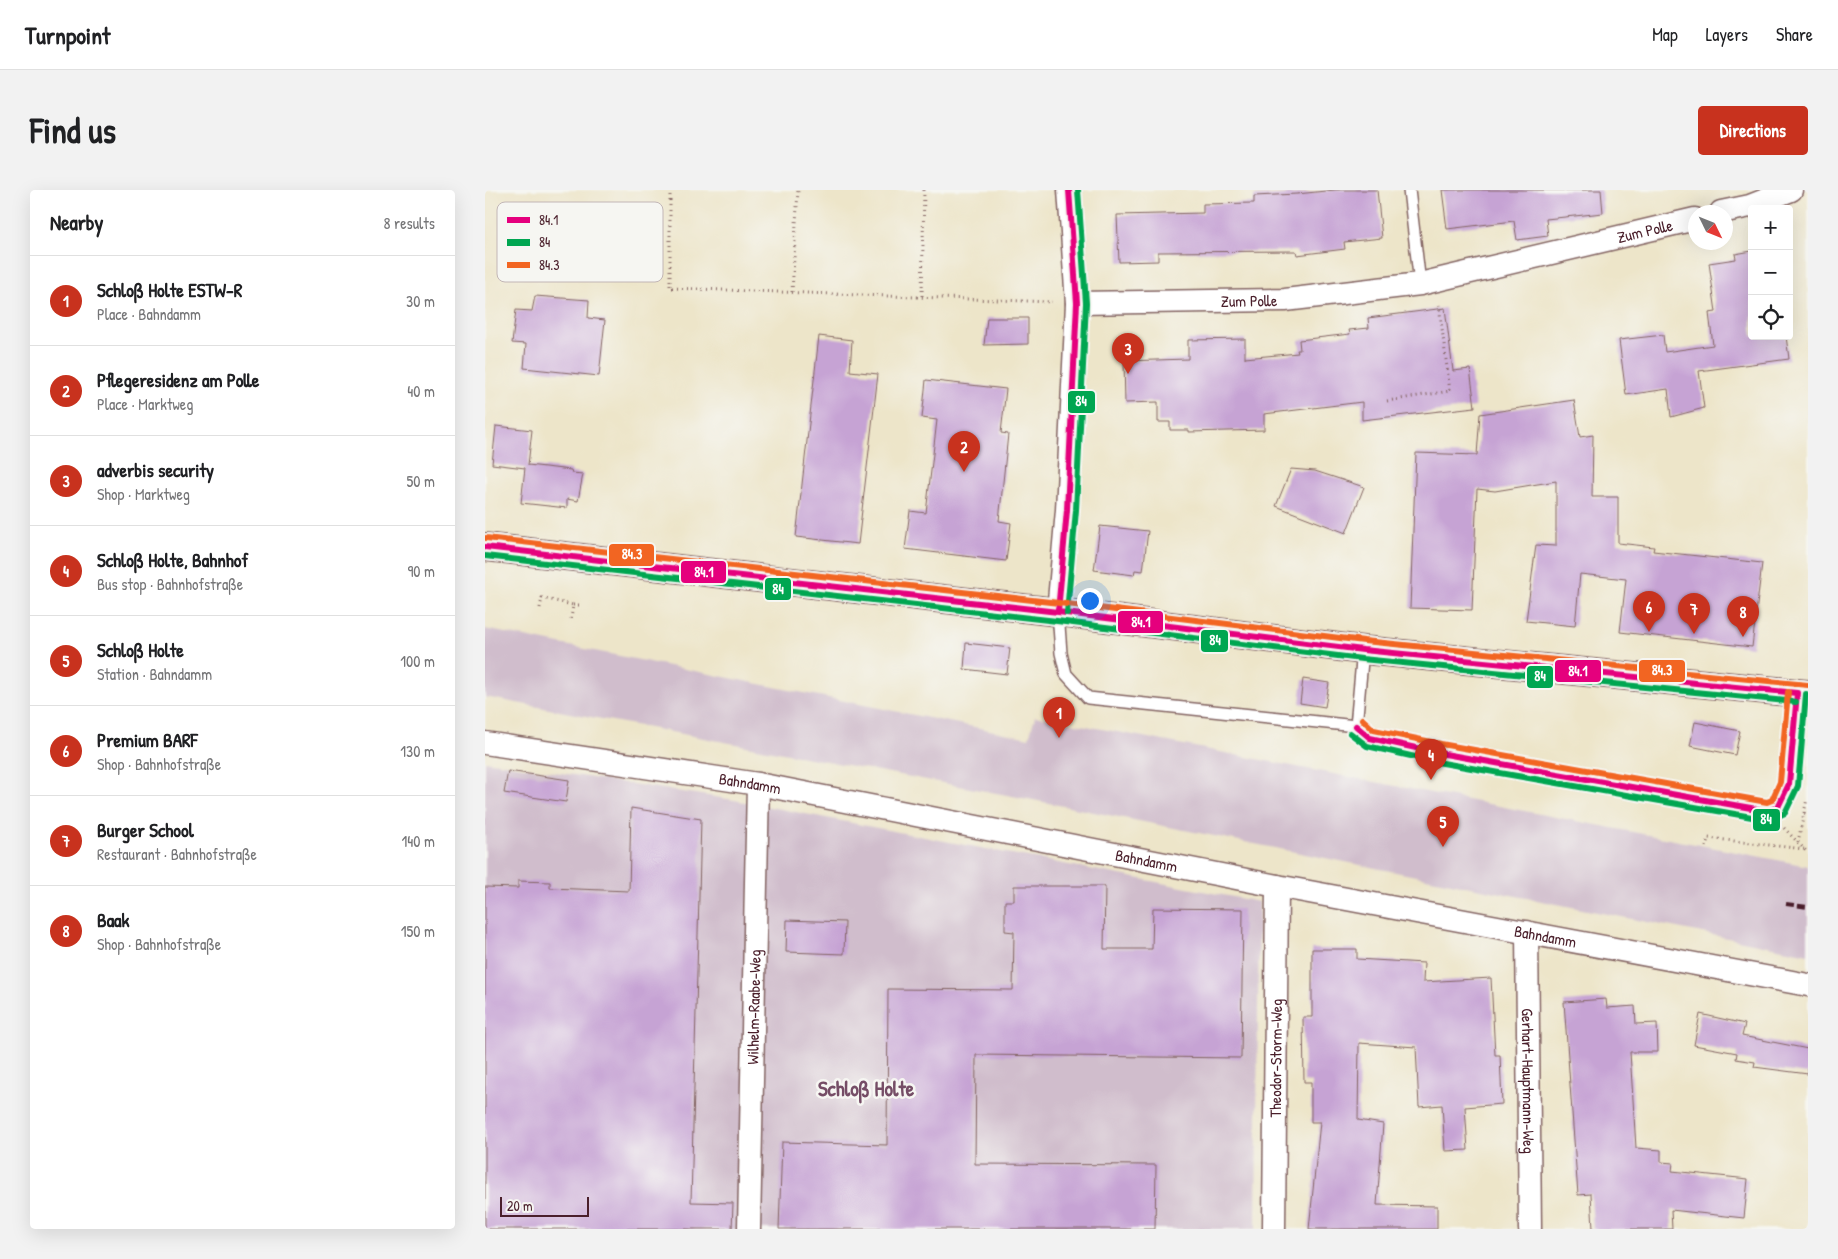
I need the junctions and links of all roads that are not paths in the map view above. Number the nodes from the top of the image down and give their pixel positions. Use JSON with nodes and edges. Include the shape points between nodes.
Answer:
{"nodes":[{"id":1,"x":1069,"y":190,"type":"edge"},
{"id":2,"x":1409,"y":190,"type":"edge"},
{"id":3,"x":1791,"y":190,"type":"edge"},
{"id":4,"x":1733,"y":210,"type":"edge"},
{"id":5,"x":1688,"y":220,"type":"edge"},
{"id":6,"x":1428,"y":282,"type":"junction"},
{"id":7,"x":1077,"y":303,"type":"junction"},
{"id":8,"x":485,"y":547,"type":"edge"},
{"id":9,"x":1058,"y":612,"type":"junction"},
{"id":10,"x":1363,"y":650,"type":"junction"},
{"id":11,"x":1802,"y":694,"type":"edge"},
{"id":12,"x":1356,"y":726,"type":"junction"},
{"id":13,"x":486,"y":747,"type":"edge"},
{"id":14,"x":758,"y":784,"type":"junction"},
{"id":15,"x":1277,"y":886,"type":"junction"},
{"id":16,"x":1527,"y":932,"type":"junction"},
{"id":17,"x":1808,"y":985,"type":"edge"},
{"id":18,"x":749,"y":1229,"type":"edge"},
{"id":19,"x":1275,"y":1229,"type":"edge"},
{"id":20,"x":1530,"y":1229,"type":"edge"}],
"edges":[{"from":1,"to":7,"type":"street"},
{"from":2,"to":6,"type":"lane"},
{"from":3,"to":4,"type":"street"},
{"from":5,"to":6,"type":"street","name":"Zum Polle"},
{"from":6,"to":7,"type":"street","name":"Zum Polle","via":[[1285,300]]},
{"from":7,"to":9,"type":"street","via":[[1067,510]]},
{"from":8,"to":9,"type":"street"},
{"from":9,"to":10,"type":"street"},
{"from":9,"to":12,"type":"lane","via":[[1066,674],[1088,698]]},
{"from":10,"to":11,"type":"street"},
{"from":10,"to":12,"type":"lane"},
{"from":11,"to":12,"type":"lane","via":[[1789,784],[1778,807],[1768,811],[1431,751],[1370,738]]},
{"from":13,"to":14,"type":"street","name":"Bahndamm"},
{"from":14,"to":15,"type":"street","name":"Bahndamm"},
{"from":14,"to":18,"type":"street","name":"Wilhelm-Raabe-Weg"},
{"from":15,"to":16,"type":"street","name":"Bahndamm"},
{"from":15,"to":19,"type":"street","name":"Theodor-Storm-Weg"},
{"from":16,"to":17,"type":"street","name":"Bahndamm"},
{"from":16,"to":20,"type":"street","name":"Gerhart-Hauptmann-Weg"}]}
